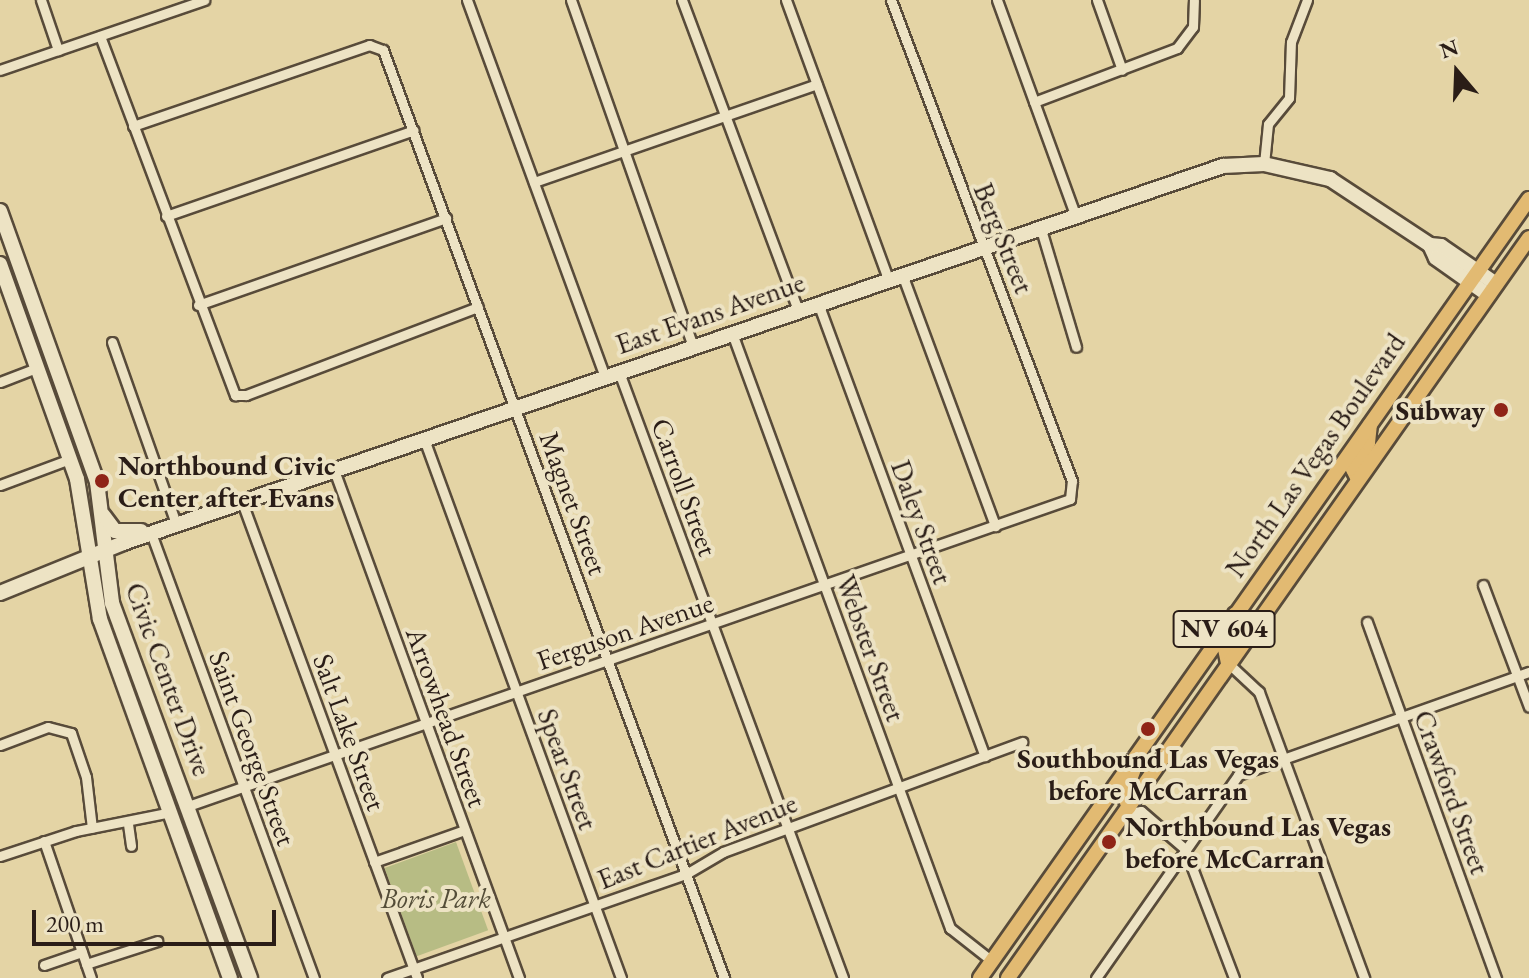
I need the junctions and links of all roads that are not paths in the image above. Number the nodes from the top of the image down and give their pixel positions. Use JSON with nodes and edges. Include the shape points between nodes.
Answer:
{"nodes":[{"id":1,"x":41,"y":0,"type":"edge"},
{"id":2,"x":167,"y":0,"type":"edge"},
{"id":3,"x":204,"y":0,"type":"edge"},
{"id":4,"x":467,"y":0,"type":"edge"},
{"id":5,"x":571,"y":0,"type":"edge"},
{"id":6,"x":682,"y":0,"type":"edge"},
{"id":7,"x":786,"y":0,"type":"edge"},
{"id":8,"x":891,"y":0,"type":"edge"},
{"id":9,"x":997,"y":0,"type":"edge"},
{"id":10,"x":1097,"y":0,"type":"edge"},
{"id":11,"x":1194,"y":0,"type":"edge"},
{"id":12,"x":1307,"y":0,"type":"edge"},
{"id":13,"x":171,"y":11,"type":"junction"},
{"id":14,"x":100,"y":36,"type":"junction"},
{"id":15,"x":58,"y":50,"type":"junction"},
{"id":16,"x":0,"y":70,"type":"edge"},
{"id":17,"x":1122,"y":70,"type":"junction"},
{"id":18,"x":817,"y":84,"type":"junction"},
{"id":19,"x":1034,"y":102,"type":"junction"},
{"id":20,"x":724,"y":116,"type":"junction"},
{"id":21,"x":133,"y":126,"type":"junction"},
{"id":22,"x":414,"y":130,"type":"junction"},
{"id":23,"x":626,"y":150,"type":"junction"},
{"id":24,"x":1264,"y":164,"type":"junction"},
{"id":25,"x":534,"y":182,"type":"junction"},
{"id":26,"x":1527,"y":204,"type":"edge"},
{"id":27,"x":0,"y":211,"type":"edge"},
{"id":28,"x":1075,"y":214,"type":"junction"},
{"id":29,"x":166,"y":216,"type":"junction"},
{"id":30,"x":446,"y":218,"type":"junction"},
{"id":31,"x":1040,"y":226,"type":"junction"},
{"id":32,"x":1529,"y":238,"type":"edge"},
{"id":33,"x":984,"y":246,"type":"junction"},
{"id":34,"x":0,"y":264,"type":"edge"},
{"id":35,"x":895,"y":276,"type":"junction"},
{"id":36,"x":1473,"y":276,"type":"junction"},
{"id":37,"x":1492,"y":289,"type":"junction"},
{"id":38,"x":818,"y":303,"type":"junction"},
{"id":39,"x":198,"y":305,"type":"junction"},
{"id":40,"x":478,"y":307,"type":"junction"},
{"id":41,"x":798,"y":310,"type":"junction"},
{"id":42,"x":732,"y":333,"type":"junction"},
{"id":43,"x":112,"y":342,"type":"dead end"},
{"id":44,"x":693,"y":346,"type":"junction"},
{"id":45,"x":1076,"y":347,"type":"dead end"},
{"id":46,"x":37,"y":368,"type":"junction"},
{"id":47,"x":612,"y":374,"type":"junction"},
{"id":48,"x":0,"y":382,"type":"edge"},
{"id":49,"x":67,"y":395,"type":"junction"},
{"id":50,"x":515,"y":408,"type":"junction"},
{"id":51,"x":1371,"y":420,"type":"junction"},
{"id":52,"x":424,"y":439,"type":"junction"},
{"id":53,"x":70,"y":459,"type":"junction"},
{"id":54,"x":334,"y":470,"type":"junction"},
{"id":55,"x":1333,"y":474,"type":"junction"},
{"id":56,"x":1358,"y":479,"type":"junction"},
{"id":57,"x":0,"y":485,"type":"edge"},
{"id":58,"x":1074,"y":494,"type":"joint"},
{"id":59,"x":99,"y":501,"type":"junction"},
{"id":60,"x":242,"y":502,"type":"junction"},
{"id":61,"x":1327,"y":523,"type":"junction"},
{"id":62,"x":176,"y":524,"type":"junction"},
{"id":63,"x":995,"y":526,"type":"junction"},
{"id":64,"x":154,"y":532,"type":"junction"},
{"id":65,"x":103,"y":552,"type":"junction"},
{"id":66,"x":911,"y":555,"type":"junction"},
{"id":67,"x":87,"y":559,"type":"junction"},
{"id":68,"x":825,"y":585,"type":"junction"},
{"id":69,"x":1483,"y":585,"type":"dead end"},
{"id":70,"x":0,"y":593,"type":"edge"},
{"id":71,"x":1235,"y":614,"type":"junction"},
{"id":72,"x":1367,"y":622,"type":"dead end"},
{"id":73,"x":713,"y":624,"type":"junction"},
{"id":74,"x":1208,"y":652,"type":"junction"},
{"id":75,"x":608,"y":660,"type":"junction"},
{"id":76,"x":1228,"y":663,"type":"junction"},
{"id":77,"x":1529,"y":672,"type":"edge"},
{"id":78,"x":1518,"y":676,"type":"junction"},
{"id":79,"x":517,"y":692,"type":"junction"},
{"id":80,"x":1197,"y":705,"type":"junction"},
{"id":81,"x":1529,"y":707,"type":"edge"},
{"id":82,"x":1402,"y":718,"type":"junction"},
{"id":83,"x":426,"y":723,"type":"junction"},
{"id":84,"x":1022,"y":742,"type":"dead end"},
{"id":85,"x":0,"y":745,"type":"edge"},
{"id":86,"x":335,"y":755,"type":"junction"},
{"id":87,"x":985,"y":756,"type":"junction"},
{"id":88,"x":1134,"y":758,"type":"junction"},
{"id":89,"x":1284,"y":759,"type":"junction"},
{"id":90,"x":152,"y":760,"type":"junction"},
{"id":91,"x":244,"y":787,"type":"junction"},
{"id":92,"x":899,"y":787,"type":"junction"},
{"id":93,"x":188,"y":806,"type":"junction"},
{"id":94,"x":1132,"y":810,"type":"junction"},
{"id":95,"x":171,"y":812,"type":"junction"},
{"id":96,"x":128,"y":824,"type":"junction"},
{"id":97,"x":92,"y":828,"type":"junction"},
{"id":98,"x":787,"y":828,"type":"junction"},
{"id":99,"x":465,"y":830,"type":"junction"},
{"id":100,"x":44,"y":841,"type":"junction"},
{"id":101,"x":131,"y":846,"type":"dead end"},
{"id":102,"x":1185,"y":849,"type":"junction"},
{"id":103,"x":0,"y":856,"type":"edge"},
{"id":104,"x":374,"y":862,"type":"junction"},
{"id":105,"x":208,"y":863,"type":"junction"},
{"id":106,"x":686,"y":874,"type":"junction"},
{"id":107,"x":595,"y":906,"type":"junction"},
{"id":108,"x":504,"y":937,"type":"junction"},
{"id":109,"x":157,"y":941,"type":"dead end"},
{"id":110,"x":217,"y":941,"type":"junction"},
{"id":111,"x":82,"y":952,"type":"junction"},
{"id":112,"x":992,"y":961,"type":"junction"},
{"id":113,"x":86,"y":964,"type":"junction"},
{"id":114,"x":44,"y":965,"type":"dead end"},
{"id":115,"x":415,"y":973,"type":"edge"},
{"id":116,"x":1101,"y":976,"type":"edge"},
{"id":117,"x":91,"y":978,"type":"edge"},
{"id":118,"x":230,"y":978,"type":"edge"},
{"id":119,"x":238,"y":978,"type":"edge"},
{"id":120,"x":250,"y":978,"type":"edge"},
{"id":121,"x":314,"y":978,"type":"edge"},
{"id":122,"x":387,"y":978,"type":"edge"},
{"id":123,"x":519,"y":978,"type":"edge"},
{"id":124,"x":621,"y":978,"type":"edge"},
{"id":125,"x":724,"y":978,"type":"edge"},
{"id":126,"x":843,"y":978,"type":"edge"},
{"id":127,"x":980,"y":978,"type":"edge"},
{"id":128,"x":996,"y":978,"type":"edge"},
{"id":129,"x":1008,"y":978,"type":"edge"},
{"id":130,"x":1234,"y":978,"type":"edge"},
{"id":131,"x":1364,"y":978,"type":"edge"},
{"id":132,"x":1496,"y":978,"type":"edge"}],
"edges":[{"from":1,"to":15,"type":"street"},
{"from":2,"to":13,"type":"street"},
{"from":3,"to":13,"type":"street"},
{"from":4,"to":25,"type":"street","name":"Carroll Street"},
{"from":5,"to":23,"type":"street"},
{"from":6,"to":20,"type":"street"},
{"from":7,"to":18,"type":"street"},
{"from":8,"to":33,"type":"street","name":"Berg Street"},
{"from":9,"to":19,"type":"street"},
{"from":10,"to":17,"type":"street"},
{"from":11,"to":17,"type":"street","via":[[1193,27],[1177,48]]},
{"from":12,"to":24,"type":"street","via":[[1291,42],[1289,98],[1268,124]]},
{"from":13,"to":14,"type":"street"},
{"from":14,"to":15,"type":"street"},
{"from":14,"to":21,"type":"street"},
{"from":15,"to":16,"type":"street"},
{"from":17,"to":19,"type":"street"},
{"from":18,"to":20,"type":"street"},
{"from":18,"to":35,"type":"street"},
{"from":19,"to":28,"type":"street"},
{"from":20,"to":23,"type":"street"},
{"from":20,"to":41,"type":"street"},
{"from":21,"to":22,"type":"street","name":"Magnet Street","via":[[378,45]]},
{"from":21,"to":29,"type":"street"},
{"from":22,"to":29,"type":"street"},
{"from":22,"to":30,"type":"street","name":"Magnet Street"},
{"from":23,"to":25,"type":"street"},
{"from":23,"to":44,"type":"street"},
{"from":24,"to":28,"type":"main road","name":"East Evans Avenue","via":[[1202,170]]},
{"from":24,"to":36,"type":"main road","name":"East Evans Avenue","via":[[1330,179],[1430,245],[1436,258]]},
{"from":25,"to":47,"type":"street","name":"Carroll Street"},
{"from":26,"to":36,"type":"main road","name":"North Las Vegas Boulevard","number":"NV 604"},
{"from":27,"to":49,"type":"main road","name":"Civic Center Drive"},
{"from":28,"to":31,"type":"main road","name":"East Evans Avenue"},
{"from":29,"to":39,"type":"street"},
{"from":30,"to":39,"type":"street"},
{"from":30,"to":40,"type":"street","name":"Magnet Street"},
{"from":31,"to":33,"type":"main road","name":"East Evans Avenue"},
{"from":31,"to":45,"type":"street"},
{"from":32,"to":37,"type":"main road","name":"North Las Vegas Boulevard","number":"NV 604"},
{"from":33,"to":35,"type":"main road","name":"East Evans Avenue"},
{"from":33,"to":58,"type":"street","name":"Berg Street"},
{"from":34,"to":46,"type":"main road","name":"Civic Center Drive"},
{"from":35,"to":38,"type":"main road","name":"East Evans Avenue"},
{"from":35,"to":63,"type":"street"},
{"from":36,"to":37,"type":"main road","name":"East Evans Avenue"},
{"from":36,"to":51,"type":"main road","name":"North Las Vegas Boulevard","number":"NV 604"},
{"from":37,"to":56,"type":"main road","name":"North Las Vegas Boulevard","number":"NV 604"},
{"from":38,"to":41,"type":"main road","name":"East Evans Avenue"},
{"from":38,"to":66,"type":"street","name":"Daley Street"},
{"from":39,"to":40,"type":"street","via":[[235,395]]},
{"from":40,"to":50,"type":"street","name":"Magnet Street"},
{"from":41,"to":42,"type":"main road","name":"East Evans Avenue"},
{"from":42,"to":44,"type":"main road","name":"East Evans Avenue"},
{"from":42,"to":68,"type":"street","name":"Webster Street"},
{"from":43,"to":62,"type":"street"},
{"from":44,"to":47,"type":"main road","name":"East Evans Avenue"},
{"from":46,"to":48,"type":"street"},
{"from":46,"to":49,"type":"main road","via":[[48,370]]},
{"from":46,"to":53,"type":"main road","name":"Civic Center Drive"},
{"from":47,"to":50,"type":"main road","name":"East Evans Avenue"},
{"from":47,"to":73,"type":"street","name":"Carroll Street"},
{"from":49,"to":59,"type":"main road","name":"Civic Center Drive"},
{"from":50,"to":52,"type":"main road","name":"East Evans Avenue"},
{"from":50,"to":75,"type":"street","name":"Magnet Street"},
{"from":51,"to":55,"type":"main road","name":"North Las Vegas Boulevard","number":"NV 604"},
{"from":51,"to":56,"type":"main road","via":[[1368,443],[1353,469]]},
{"from":52,"to":54,"type":"main road","name":"East Evans Avenue"},
{"from":52,"to":79,"type":"street","name":"Spear Street"},
{"from":53,"to":57,"type":"street"},
{"from":53,"to":67,"type":"main road","name":"Civic Center Drive","via":[[81,495]]},
{"from":54,"to":60,"type":"main road","name":"East Evans Avenue"},
{"from":54,"to":83,"type":"street","name":"Arrowhead Street"},
{"from":55,"to":61,"type":"main road","via":[[1340,486],[1328,507]]},
{"from":55,"to":71,"type":"main road","name":"North Las Vegas Boulevard","number":"NV 604"},
{"from":56,"to":61,"type":"main road","name":"North Las Vegas Boulevard","number":"NV 604"},
{"from":58,"to":63,"type":"street","name":"Ferguson Avenue"},
{"from":59,"to":64,"type":"main road","via":[[115,531]]},
{"from":59,"to":65,"type":"main road","name":"Civic Center Drive"},
{"from":60,"to":62,"type":"main road","name":"East Evans Avenue"},
{"from":60,"to":86,"type":"street","name":"Salt Lake Street"},
{"from":61,"to":76,"type":"main road","name":"North Las Vegas Boulevard","number":"NV 604"},
{"from":62,"to":64,"type":"main road","name":"East Evans Avenue"},
{"from":63,"to":66,"type":"street","name":"Ferguson Avenue"},
{"from":64,"to":65,"type":"main road","name":"East Evans Avenue"},
{"from":64,"to":91,"type":"street","name":"Saint George Street"},
{"from":65,"to":67,"type":"main road","name":"East Evans Avenue"},
{"from":65,"to":93,"type":"main road","name":"Civic Center Drive","via":[[112,603]]},
{"from":66,"to":68,"type":"street","name":"Ferguson Avenue"},
{"from":66,"to":87,"type":"street","name":"Daley Street"},
{"from":67,"to":70,"type":"main road","name":"East Evans Avenue"},
{"from":67,"to":90,"type":"main road","name":"Civic Center Drive","via":[[96,608]]},
{"from":68,"to":73,"type":"street","name":"Ferguson Avenue"},
{"from":68,"to":92,"type":"street","name":"Webster Street"},
{"from":69,"to":78,"type":"street"},
{"from":71,"to":74,"type":"main road","name":"North Las Vegas Boulevard","number":"NV 604"},
{"from":71,"to":76,"type":"main road","via":[[1237,627],[1225,649]]},
{"from":72,"to":82,"type":"street","name":"Crawford Street"},
{"from":73,"to":75,"type":"street","name":"Ferguson Avenue"},
{"from":73,"to":98,"type":"street","name":"Carroll Street"},
{"from":74,"to":80,"type":"main road","via":[[1213,666]]},
{"from":74,"to":88,"type":"main road","name":"North Las Vegas Boulevard","number":"NV 604"},
{"from":75,"to":79,"type":"street","name":"Ferguson Avenue"},
{"from":75,"to":106,"type":"street","name":"Magnet Street"},
{"from":76,"to":80,"type":"main road","name":"North Las Vegas Boulevard","number":"NV 604"},
{"from":76,"to":89,"type":"street","via":[[1259,692]]},
{"from":77,"to":78,"type":"street"},
{"from":78,"to":81,"type":"street"},
{"from":78,"to":82,"type":"street"},
{"from":79,"to":83,"type":"street","name":"Ferguson Avenue"},
{"from":79,"to":107,"type":"street","name":"Spear Street"},
{"from":80,"to":94,"type":"main road","name":"North Las Vegas Boulevard","number":"NV 604"},
{"from":82,"to":89,"type":"street"},
{"from":82,"to":132,"type":"street","name":"Crawford Street"},
{"from":83,"to":86,"type":"street","name":"Ferguson Avenue"},
{"from":83,"to":99,"type":"street","name":"Arrowhead Street"},
{"from":84,"to":87,"type":"street","name":"East Cartier Avenue"},
{"from":85,"to":97,"type":"street","via":[[48,727],[71,733],[86,777]]},
{"from":86,"to":91,"type":"street","name":"Ferguson Avenue"},
{"from":86,"to":104,"type":"street","name":"Salt Lake Street"},
{"from":87,"to":92,"type":"street","name":"East Cartier Avenue"},
{"from":88,"to":94,"type":"main road","via":[[1124,795]]},
{"from":88,"to":112,"type":"main road","name":"North Las Vegas Boulevard","number":"NV 604"},
{"from":89,"to":102,"type":"street","via":[[1238,775]]},
{"from":89,"to":131,"type":"street"},
{"from":90,"to":93,"type":"main road","via":[[175,800]]},
{"from":90,"to":95,"type":"main road","name":"Civic Center Drive"},
{"from":91,"to":93,"type":"street","name":"Ferguson Avenue"},
{"from":91,"to":121,"type":"street","name":"Saint George Street"},
{"from":92,"to":98,"type":"street","name":"East Cartier Avenue"},
{"from":92,"to":112,"type":"street","name":"Webster Street","via":[[950,928]]},
{"from":93,"to":105,"type":"main road","name":"Civic Center Drive"},
{"from":94,"to":102,"type":"street","via":[[1141,811]]},
{"from":94,"to":129,"type":"main road","name":"North Las Vegas Boulevard","number":"NV 604"},
{"from":95,"to":96,"type":"street"},
{"from":95,"to":105,"type":"main road","via":[[181,814]]},
{"from":95,"to":110,"type":"main road","name":"Civic Center Drive"},
{"from":96,"to":97,"type":"street"},
{"from":96,"to":101,"type":"street"},
{"from":97,"to":100,"type":"street"},
{"from":98,"to":106,"type":"street","name":"East Cartier Avenue","via":[[723,852]]},
{"from":98,"to":126,"type":"street","name":"Carroll Street"},
{"from":99,"to":104,"type":"street"},
{"from":99,"to":108,"type":"street","name":"Arrowhead Street"},
{"from":100,"to":103,"type":"street"},
{"from":100,"to":111,"type":"street"},
{"from":102,"to":116,"type":"street"},
{"from":102,"to":130,"type":"street"},
{"from":104,"to":115,"type":"street","name":"Salt Lake Street"},
{"from":105,"to":120,"type":"main road","name":"Civic Center Drive"},
{"from":106,"to":107,"type":"street","name":"East Cartier Avenue"},
{"from":106,"to":125,"type":"street","name":"Magnet Street"},
{"from":107,"to":108,"type":"street","name":"East Cartier Avenue"},
{"from":107,"to":124,"type":"street","name":"Spear Street"},
{"from":108,"to":115,"type":"street","name":"East Cartier Avenue"},
{"from":108,"to":123,"type":"street","name":"Arrowhead Street"},
{"from":109,"to":113,"type":"street"},
{"from":110,"to":118,"type":"main road","name":"Civic Center Drive"},
{"from":110,"to":119,"type":"main road","via":[[225,945]]},
{"from":111,"to":113,"type":"street"},
{"from":111,"to":114,"type":"street"},
{"from":112,"to":127,"type":"main road","name":"North Las Vegas Boulevard","number":"NV 604"},
{"from":112,"to":128,"type":"main road"},
{"from":113,"to":117,"type":"street"},
{"from":115,"to":122,"type":"street","name":"East Cartier Avenue"}]}
